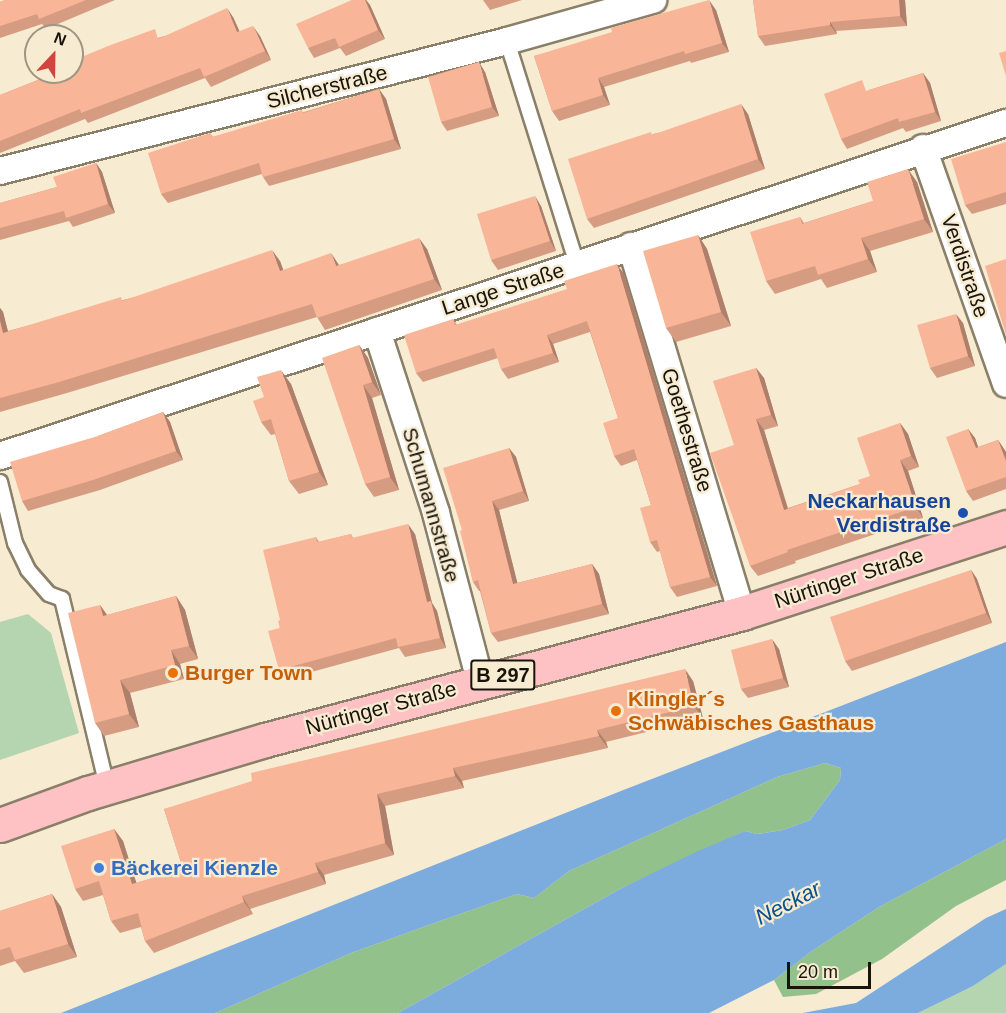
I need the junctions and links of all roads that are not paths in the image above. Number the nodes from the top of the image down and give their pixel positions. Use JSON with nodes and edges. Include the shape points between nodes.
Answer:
{"nodes":[{"id":1,"x":653,"y":0,"type":"edge"},
{"id":2,"x":507,"y":40,"type":"junction"},
{"id":3,"x":1006,"y":123,"type":"edge"},
{"id":4,"x":924,"y":148,"type":"junction"},
{"id":5,"x":0,"y":171,"type":"edge"},
{"id":6,"x":631,"y":246,"type":"junction"},
{"id":7,"x":577,"y":264,"type":"junction"},
{"id":8,"x":377,"y":331,"type":"junction"},
{"id":9,"x":1006,"y":384,"type":"edge"},
{"id":10,"x":0,"y":456,"type":"edge"},
{"id":11,"x":0,"y":482,"type":"edge"},
{"id":12,"x":1006,"y":526,"type":"edge"},
{"id":13,"x":742,"y":613,"type":"junction"},
{"id":14,"x":480,"y":681,"type":"junction"},
{"id":15,"x":107,"y":787,"type":"junction"},
{"id":16,"x":0,"y":825,"type":"edge"}],
"edges":[{"from":1,"to":2,"type":"street","name":"Silcherstraße"},
{"from":2,"to":5,"type":"street","name":"Silcherstraße"},
{"from":2,"to":7,"type":"lane"},
{"from":3,"to":4,"type":"street","name":"Lange Straße"},
{"from":4,"to":6,"type":"street","name":"Lange Straße"},
{"from":4,"to":9,"type":"street","name":"Verdistraße"},
{"from":6,"to":7,"type":"street","name":"Lange Straße"},
{"from":6,"to":13,"type":"street","name":"Goethestraße"},
{"from":7,"to":8,"type":"street","name":"Lange Straße"},
{"from":8,"to":10,"type":"street","name":"Lange Straße"},
{"from":8,"to":14,"type":"street","name":"Schumannstraße","via":[[436,513]]},
{"from":11,"to":15,"type":"lane","via":[[15,543],[28,570],[49,594],[62,599]]},
{"from":12,"to":13,"type":"main road","name":"Nürtinger Straße","number":"B 297"},
{"from":13,"to":14,"type":"main road","name":"Nürtinger Straße","number":"B 297"},
{"from":14,"to":15,"type":"main road","name":"Nürtinger Straße","number":"B 297"},
{"from":15,"to":16,"type":"main road","name":"Nürtinger Straße","number":"B 297"}]}
